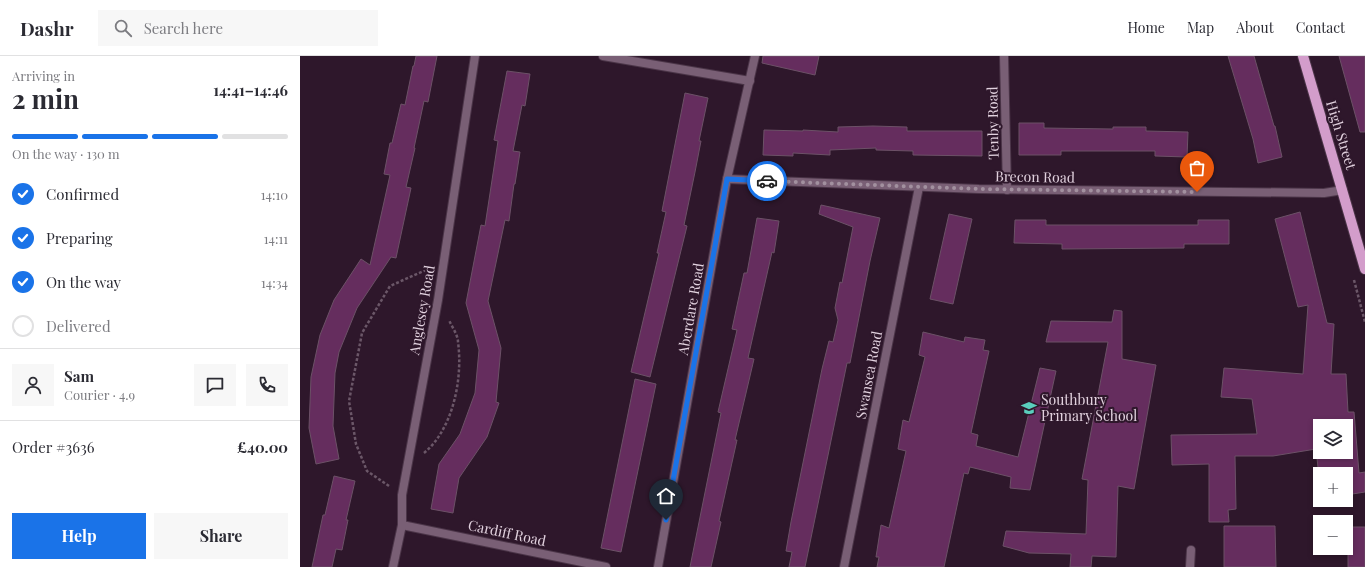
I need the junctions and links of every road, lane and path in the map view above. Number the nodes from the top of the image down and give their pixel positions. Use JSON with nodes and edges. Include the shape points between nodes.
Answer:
{"nodes":[{"id":1,"x":475,"y":56,"type":"edge"},
{"id":2,"x":603,"y":56,"type":"edge"},
{"id":3,"x":755,"y":56,"type":"edge"},
{"id":4,"x":1004,"y":56,"type":"edge"},
{"id":5,"x":1303,"y":56,"type":"edge"},
{"id":6,"x":750,"y":81,"type":"junction"},
{"id":7,"x":727,"y":179,"type":"junction"},
{"id":8,"x":919,"y":187,"type":"junction"},
{"id":9,"x":1007,"y":190,"type":"junction"},
{"id":10,"x":1343,"y":190,"type":"junction"},
{"id":11,"x":444,"y":261,"type":"junction"},
{"id":12,"x":1365,"y":268,"type":"edge"},
{"id":13,"x":438,"y":300,"type":"junction"},
{"id":14,"x":1361,"y":304,"type":"dead end"},
{"id":15,"x":1365,"y":322,"type":"edge"},
{"id":16,"x":408,"y":460,"type":"junction"},
{"id":17,"x":402,"y":495,"type":"junction"},
{"id":18,"x":402,"y":525,"type":"junction"},
{"id":19,"x":1191,"y":550,"type":"dead end"},
{"id":20,"x":393,"y":567,"type":"edge"},
{"id":21,"x":606,"y":567,"type":"edge"},
{"id":22,"x":658,"y":567,"type":"edge"},
{"id":23,"x":844,"y":567,"type":"edge"},
{"id":24,"x":1190,"y":567,"type":"edge"}],
"edges":[{"from":1,"to":11,"type":"street","name":"Anglesey Road"},
{"from":2,"to":6,"type":"street"},
{"from":3,"to":6,"type":"street","name":"Aberdare Road"},
{"from":4,"to":9,"type":"street","name":"Tenby Road"},
{"from":5,"to":10,"type":"main road","name":"High Street"},
{"from":6,"to":7,"type":"street","name":"Aberdare Road"},
{"from":7,"to":8,"type":"street","name":"Brecon Road"},
{"from":7,"to":22,"type":"street","name":"Aberdare Road"},
{"from":8,"to":9,"type":"street","name":"Brecon Road"},
{"from":8,"to":23,"type":"street","name":"Swansea Road"},
{"from":9,"to":10,"type":"street","name":"Brecon Road","via":[[1316,193]]},
{"from":10,"to":12,"type":"main road","name":"High Street"},
{"from":11,"to":13,"type":"street","name":"Anglesey Road"},
{"from":11,"to":17,"type":"path","via":[[390,286],[362,333],[349,401],[356,444],[368,471]]},
{"from":13,"to":16,"type":"street","name":"Anglesey Road"},
{"from":13,"to":16,"type":"path","via":[[458,341],[458,380],[452,412],[433,445],[415,461]]},
{"from":14,"to":15,"type":"path"},
{"from":16,"to":17,"type":"street","name":"Anglesey Road"},
{"from":17,"to":18,"type":"street","name":"Anglesey Road"},
{"from":18,"to":20,"type":"street","name":"Anglesey Road"},
{"from":18,"to":21,"type":"street","name":"Cardiff Road"},
{"from":19,"to":24,"type":"street"}]}
